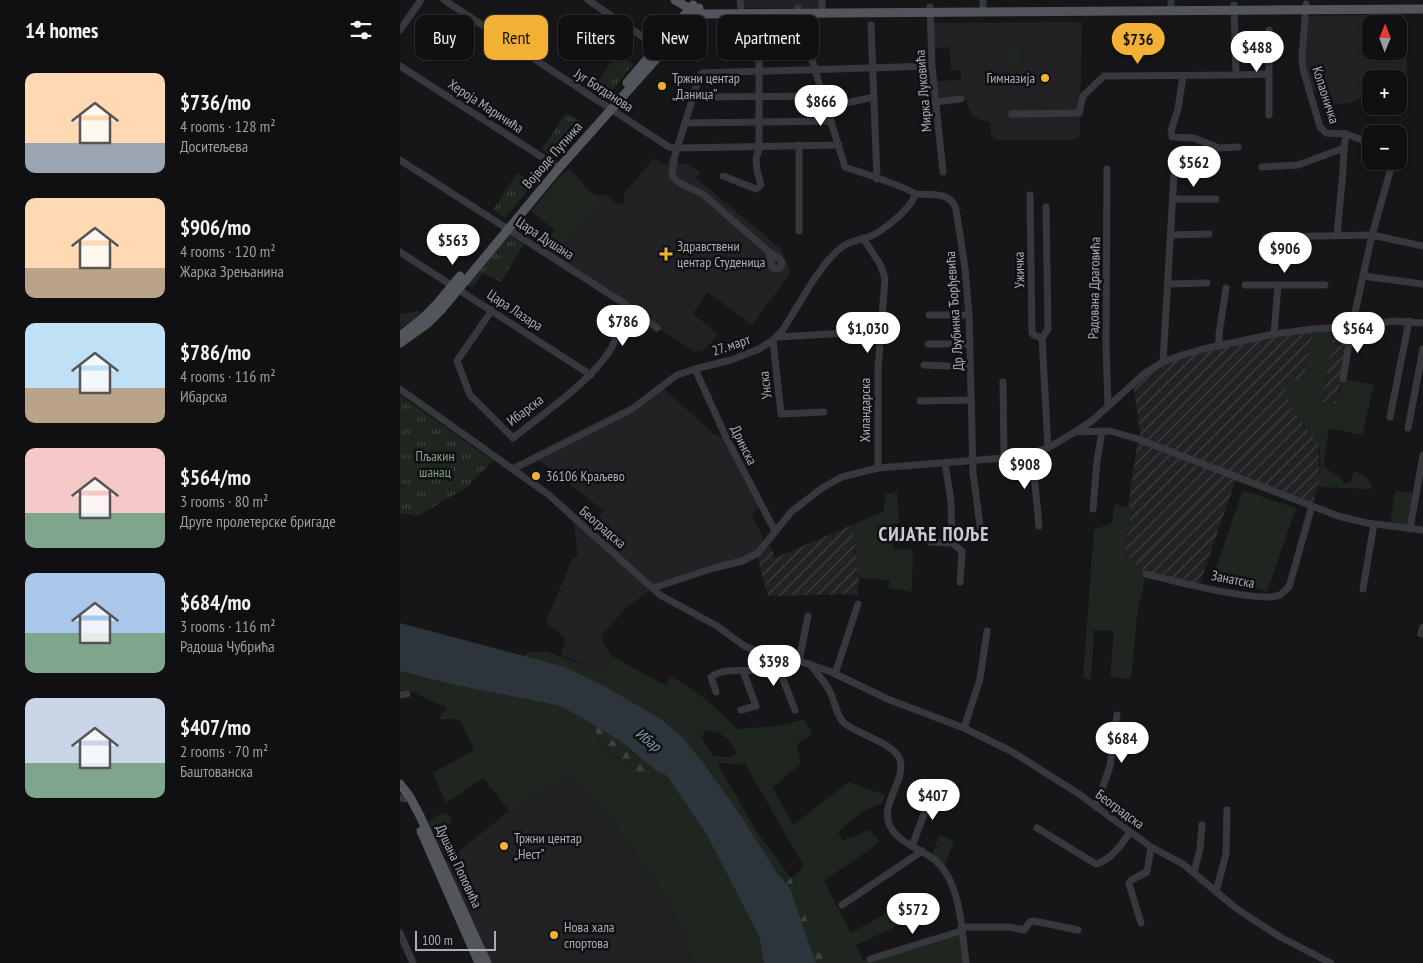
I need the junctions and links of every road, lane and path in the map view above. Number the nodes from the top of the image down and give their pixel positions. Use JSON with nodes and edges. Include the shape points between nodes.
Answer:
{"nodes":[{"id":1,"x":421,"y":0,"type":"edge"},
{"id":2,"x":444,"y":0,"type":"edge"},
{"id":3,"x":588,"y":0,"type":"edge"},
{"id":4,"x":983,"y":3,"type":"edge"},
{"id":5,"x":1171,"y":3,"type":"edge"},
{"id":6,"x":741,"y":4,"type":"edge"},
{"id":7,"x":822,"y":4,"type":"edge"},
{"id":8,"x":1423,"y":4,"type":"edge"},
{"id":9,"x":690,"y":6,"type":"edge"},
{"id":10,"x":1306,"y":7,"type":"junction"},
{"id":11,"x":1234,"y":8,"type":"junction"},
{"id":12,"x":1423,"y":9,"type":"edge"},
{"id":13,"x":851,"y":10,"type":"junction"},
{"id":14,"x":930,"y":10,"type":"junction"},
{"id":15,"x":799,"y":11,"type":"junction"},
{"id":16,"x":685,"y":15,"type":"edge"},
{"id":17,"x":800,"y":15,"type":"edge"},
{"id":18,"x":870,"y":26,"type":"dead end"},
{"id":19,"x":400,"y":30,"type":"edge"},
{"id":20,"x":1269,"y":30,"type":"dead end"},
{"id":21,"x":643,"y":37,"type":"edge"},
{"id":22,"x":650,"y":60,"type":"edge"},
{"id":23,"x":759,"y":60,"type":"edge"},
{"id":24,"x":812,"y":60,"type":"edge"},
{"id":25,"x":400,"y":66,"type":"edge"},
{"id":26,"x":932,"y":66,"type":"junction"},
{"id":27,"x":872,"y":68,"type":"junction"},
{"id":28,"x":815,"y":69,"type":"junction"},
{"id":29,"x":759,"y":71,"type":"junction"},
{"id":30,"x":1268,"y":74,"type":"junction"},
{"id":31,"x":1236,"y":75,"type":"junction"},
{"id":32,"x":1183,"y":76,"type":"junction"},
{"id":33,"x":759,"y":96,"type":"junction"},
{"id":34,"x":823,"y":96,"type":"junction"},
{"id":35,"x":693,"y":97,"type":"junction"},
{"id":36,"x":874,"y":97,"type":"junction"},
{"id":37,"x":961,"y":100,"type":"dead end"},
{"id":38,"x":935,"y":102,"type":"junction"},
{"id":39,"x":827,"y":107,"type":"junction"},
{"id":40,"x":608,"y":108,"type":"junction"},
{"id":41,"x":1012,"y":114,"type":"dead end"},
{"id":42,"x":1269,"y":115,"type":"dead end"},
{"id":43,"x":831,"y":121,"type":"junction"},
{"id":44,"x":759,"y":122,"type":"junction"},
{"id":45,"x":685,"y":123,"type":"junction"},
{"id":46,"x":1346,"y":134,"type":"junction"},
{"id":47,"x":1362,"y":140,"type":"edge"},
{"id":48,"x":798,"y":146,"type":"junction"},
{"id":49,"x":839,"y":146,"type":"junction"},
{"id":50,"x":759,"y":147,"type":"junction"},
{"id":51,"x":1238,"y":147,"type":"dead end"},
{"id":52,"x":677,"y":148,"type":"junction"},
{"id":53,"x":1344,"y":148,"type":"junction"},
{"id":54,"x":400,"y":160,"type":"edge"},
{"id":55,"x":557,"y":166,"type":"junction"},
{"id":56,"x":1262,"y":167,"type":"dead end"},
{"id":57,"x":1106,"y":169,"type":"dead end"},
{"id":58,"x":1390,"y":170,"type":"edge"},
{"id":59,"x":943,"y":172,"type":"dead end"},
{"id":60,"x":1174,"y":174,"type":"dead end"},
{"id":61,"x":723,"y":176,"type":"dead end"},
{"id":62,"x":877,"y":179,"type":"junction"},
{"id":63,"x":915,"y":194,"type":"junction"},
{"id":64,"x":1030,"y":195,"type":"dead end"},
{"id":65,"x":1173,"y":199,"type":"junction"},
{"id":66,"x":1216,"y":199,"type":"dead end"},
{"id":67,"x":1046,"y":208,"type":"dead end"},
{"id":68,"x":505,"y":227,"type":"junction"},
{"id":69,"x":799,"y":231,"type":"dead end"},
{"id":70,"x":1209,"y":234,"type":"dead end"},
{"id":71,"x":1171,"y":235,"type":"junction"},
{"id":72,"x":1337,"y":235,"type":"junction"},
{"id":73,"x":1372,"y":235,"type":"junction"},
{"id":74,"x":1266,"y":237,"type":"dead end"},
{"id":75,"x":863,"y":238,"type":"junction"},
{"id":76,"x":1423,"y":246,"type":"edge"},
{"id":77,"x":400,"y":252,"type":"edge"},
{"id":78,"x":769,"y":252,"type":"dead end"},
{"id":79,"x":1363,"y":276,"type":"junction"},
{"id":80,"x":1207,"y":283,"type":"dead end"},
{"id":81,"x":1168,"y":284,"type":"junction"},
{"id":82,"x":1423,"y":284,"type":"edge"},
{"id":83,"x":1245,"y":285,"type":"dead end"},
{"id":84,"x":1278,"y":285,"type":"junction"},
{"id":85,"x":1325,"y":285,"type":"dead end"},
{"id":86,"x":455,"y":287,"type":"junction"},
{"id":87,"x":1226,"y":288,"type":"dead end"},
{"id":88,"x":625,"y":304,"type":"junction"},
{"id":89,"x":492,"y":310,"type":"junction"},
{"id":90,"x":929,"y":315,"type":"dead end"},
{"id":91,"x":969,"y":315,"type":"junction"},
{"id":92,"x":426,"y":320,"type":"junction"},
{"id":93,"x":1409,"y":321,"type":"junction"},
{"id":94,"x":1423,"y":324,"type":"edge"},
{"id":95,"x":1352,"y":326,"type":"junction"},
{"id":96,"x":657,"y":328,"type":"dead end"},
{"id":97,"x":848,"y":333,"type":"dead end"},
{"id":98,"x":1274,"y":334,"type":"junction"},
{"id":99,"x":400,"y":336,"type":"edge"},
{"id":100,"x":1042,"y":338,"type":"junction"},
{"id":101,"x":775,"y":339,"type":"junction"},
{"id":102,"x":400,"y":344,"type":"edge"},
{"id":103,"x":928,"y":344,"type":"dead end"},
{"id":104,"x":970,"y":344,"type":"junction"},
{"id":105,"x":1219,"y":346,"type":"junction"},
{"id":106,"x":1423,"y":349,"type":"edge"},
{"id":107,"x":1163,"y":362,"type":"junction"},
{"id":108,"x":924,"y":365,"type":"dead end"},
{"id":109,"x":970,"y":367,"type":"junction"},
{"id":110,"x":695,"y":369,"type":"junction"},
{"id":111,"x":590,"y":375,"type":"junction"},
{"id":112,"x":1343,"y":379,"type":"dead end"},
{"id":113,"x":1003,"y":382,"type":"dead end"},
{"id":114,"x":400,"y":389,"type":"edge"},
{"id":115,"x":971,"y":400,"type":"junction"},
{"id":116,"x":920,"y":401,"type":"dead end"},
{"id":117,"x":1108,"y":407,"type":"junction"},
{"id":118,"x":824,"y":412,"type":"dead end"},
{"id":119,"x":1390,"y":417,"type":"dead end"},
{"id":120,"x":1088,"y":423,"type":"junction"},
{"id":121,"x":1408,"y":428,"type":"dead end"},
{"id":122,"x":1093,"y":431,"type":"junction"},
{"id":123,"x":1102,"y":431,"type":"junction"},
{"id":124,"x":1075,"y":432,"type":"junction"},
{"id":125,"x":1048,"y":448,"type":"junction"},
{"id":126,"x":1032,"y":453,"type":"junction"},
{"id":127,"x":1423,"y":455,"type":"edge"},
{"id":128,"x":1004,"y":458,"type":"junction"},
{"id":129,"x":973,"y":460,"type":"junction"},
{"id":130,"x":945,"y":463,"type":"junction"},
{"id":131,"x":878,"y":468,"type":"junction"},
{"id":132,"x":513,"y":469,"type":"junction"},
{"id":133,"x":1312,"y":506,"type":"junction"},
{"id":134,"x":1093,"y":509,"type":"dead end"},
{"id":135,"x":1374,"y":524,"type":"junction"},
{"id":136,"x":1039,"y":526,"type":"dead end"},
{"id":137,"x":1410,"y":529,"type":"junction"},
{"id":138,"x":1423,"y":530,"type":"edge"},
{"id":139,"x":775,"y":531,"type":"junction"},
{"id":140,"x":981,"y":533,"type":"dead end"},
{"id":141,"x":930,"y":542,"type":"dead end"},
{"id":142,"x":952,"y":542,"type":"junction"},
{"id":143,"x":1146,"y":574,"type":"dead end"},
{"id":144,"x":960,"y":582,"type":"dead end"},
{"id":145,"x":653,"y":588,"type":"junction"},
{"id":146,"x":1363,"y":589,"type":"dead end"},
{"id":147,"x":858,"y":604,"type":"dead end"},
{"id":148,"x":808,"y":616,"type":"dead end"},
{"id":149,"x":1423,"y":626,"type":"edge"},
{"id":150,"x":987,"y":631,"type":"dead end"},
{"id":151,"x":1421,"y":634,"type":"dead end"},
{"id":152,"x":774,"y":656,"type":"junction"},
{"id":153,"x":799,"y":661,"type":"junction"},
{"id":154,"x":809,"y":664,"type":"junction"},
{"id":155,"x":778,"y":667,"type":"junction"},
{"id":156,"x":743,"y":672,"type":"junction"},
{"id":157,"x":835,"y":674,"type":"junction"},
{"id":158,"x":716,"y":692,"type":"dead end"},
{"id":159,"x":741,"y":710,"type":"dead end"},
{"id":160,"x":795,"y":710,"type":"dead end"},
{"id":161,"x":1117,"y":715,"type":"dead end"},
{"id":162,"x":964,"y":728,"type":"junction"},
{"id":163,"x":400,"y":785,"type":"edge"},
{"id":164,"x":934,"y":788,"type":"dead end"},
{"id":165,"x":403,"y":798,"type":"edge"},
{"id":166,"x":1096,"y":807,"type":"junction"},
{"id":167,"x":1227,"y":810,"type":"dead end"},
{"id":168,"x":1202,"y":825,"type":"dead end"},
{"id":169,"x":1037,"y":828,"type":"dead end"},
{"id":170,"x":1130,"y":832,"type":"junction"},
{"id":171,"x":912,"y":846,"type":"junction"},
{"id":172,"x":1151,"y":847,"type":"junction"},
{"id":173,"x":922,"y":851,"type":"junction"},
{"id":174,"x":1194,"y":872,"type":"junction"},
{"id":175,"x":1216,"y":892,"type":"junction"},
{"id":176,"x":842,"y":905,"type":"dead end"},
{"id":177,"x":1141,"y":923,"type":"dead end"},
{"id":178,"x":961,"y":929,"type":"junction"},
{"id":179,"x":1078,"y":930,"type":"dead end"},
{"id":180,"x":400,"y":934,"type":"edge"},
{"id":181,"x":870,"y":959,"type":"dead end"},
{"id":182,"x":413,"y":963,"type":"edge"},
{"id":183,"x":479,"y":963,"type":"edge"},
{"id":184,"x":487,"y":963,"type":"edge"},
{"id":185,"x":966,"y":963,"type":"edge"},
{"id":186,"x":1331,"y":963,"type":"edge"}],
"edges":[{"from":1,"to":19,"type":"street"},
{"from":2,"to":40,"type":"street","name":"Југ Богданова"},
{"from":3,"to":21,"type":"street"},
{"from":4,"to":5,"type":"main road"},
{"from":4,"to":14,"type":"main road"},
{"from":5,"to":11,"type":"main road"},
{"from":6,"to":9,"type":"main road"},
{"from":6,"to":15,"type":"main road"},
{"from":7,"to":13,"type":"main road"},
{"from":7,"to":15,"type":"main road"},
{"from":8,"to":10,"type":"main road"},
{"from":9,"to":15,"type":"main road"},
{"from":9,"to":16,"type":"main road","via":[[684,9]]},
{"from":10,"to":11,"type":"main road"},
{"from":10,"to":12,"type":"main road"},
{"from":10,"to":46,"type":"street","name":"Копаоничка","via":[[1303,69],[1320,127],[1326,133]]},
{"from":11,"to":14,"type":"main road"},
{"from":11,"to":31,"type":"street"},
{"from":13,"to":14,"type":"main road"},
{"from":13,"to":15,"type":"main road"},
{"from":14,"to":26,"type":"street","name":"Мирка Луковића"},
{"from":15,"to":17,"type":"street"},
{"from":18,"to":27,"type":"street"},
{"from":20,"to":30,"type":"street"},
{"from":22,"to":40,"type":"main road","name":"Војводе Путника"},
{"from":23,"to":29,"type":"street"},
{"from":24,"to":28,"type":"street"},
{"from":25,"to":55,"type":"street","name":"Хероја Маричића"},
{"from":26,"to":27,"type":"street"},
{"from":26,"to":38,"type":"street","name":"Мирка Луковића"},
{"from":27,"to":28,"type":"street"},
{"from":27,"to":36,"type":"street"},
{"from":28,"to":29,"type":"street"},
{"from":28,"to":34,"type":"street"},
{"from":29,"to":33,"type":"street"},
{"from":29,"to":35,"type":"street","via":[[702,73]]},
{"from":30,"to":31,"type":"street"},
{"from":30,"to":42,"type":"street"},
{"from":31,"to":32,"type":"street"},
{"from":32,"to":41,"type":"street","via":[[1104,76],[1082,96],[1079,113]]},
{"from":32,"to":51,"type":"street","via":[[1172,137],[1194,138],[1219,148]]},
{"from":33,"to":34,"type":"street"},
{"from":33,"to":35,"type":"street"},
{"from":33,"to":44,"type":"street"},
{"from":34,"to":39,"type":"street"},
{"from":35,"to":45,"type":"street"},
{"from":36,"to":39,"type":"street"},
{"from":36,"to":62,"type":"street"},
{"from":37,"to":38,"type":"street"},
{"from":38,"to":59,"type":"street","name":"Мирка Луковића"},
{"from":39,"to":43,"type":"street"},
{"from":40,"to":52,"type":"street","name":"Југ Богданова","via":[[665,145]]},
{"from":40,"to":55,"type":"main road","name":"Војводе Путника"},
{"from":43,"to":44,"type":"street"},
{"from":43,"to":49,"type":"street"},
{"from":44,"to":45,"type":"street"},
{"from":44,"to":50,"type":"street"},
{"from":45,"to":52,"type":"street"},
{"from":46,"to":47,"type":"street"},
{"from":46,"to":53,"type":"street","name":"Копаоничка"},
{"from":48,"to":49,"type":"street","name":"Југ Богданова"},
{"from":48,"to":50,"type":"street","name":"Југ Богданова"},
{"from":48,"to":69,"type":"street"},
{"from":49,"to":62,"type":"street","via":[[845,167]]},
{"from":50,"to":52,"type":"street","name":"Југ Богданова"},
{"from":50,"to":61,"type":"street","via":[[758,189]]},
{"from":52,"to":78,"type":"street","via":[[673,177],[686,188],[704,195]]},
{"from":53,"to":56,"type":"street","via":[[1298,165]]},
{"from":53,"to":72,"type":"street","name":"Копаоничка"},
{"from":54,"to":68,"type":"street","name":"Цара Душана"},
{"from":55,"to":68,"type":"main road","name":"Војводе Путника"},
{"from":57,"to":117,"type":"street","name":"Радована Драговића"},
{"from":58,"to":73,"type":"street"},
{"from":60,"to":65,"type":"street"},
{"from":62,"to":63,"type":"street"},
{"from":63,"to":75,"type":"street","name":"27. март","via":[[890,224]]},
{"from":63,"to":91,"type":"street","name":"Др Љубинка Ђорђевића","via":[[940,195],[954,204],[964,255]]},
{"from":64,"to":100,"type":"street","name":"Ужичка","via":[[1032,333]]},
{"from":65,"to":66,"type":"street"},
{"from":65,"to":71,"type":"street"},
{"from":67,"to":100,"type":"street","name":"Ужичка","via":[[1048,330]]},
{"from":68,"to":86,"type":"main road","name":"Војводе Путника"},
{"from":68,"to":88,"type":"street","name":"Цара Душана"},
{"from":70,"to":71,"type":"street"},
{"from":71,"to":81,"type":"street"},
{"from":72,"to":73,"type":"street"},
{"from":72,"to":74,"type":"street"},
{"from":73,"to":76,"type":"street"},
{"from":73,"to":79,"type":"street"},
{"from":75,"to":101,"type":"street","name":"27. март","via":[[843,246],[831,257]]},
{"from":75,"to":131,"type":"street","name":"Хиландарска","via":[[885,278],[878,369]]},
{"from":77,"to":86,"type":"street","name":"Цара Лазара"},
{"from":79,"to":82,"type":"street"},
{"from":79,"to":95,"type":"street"},
{"from":80,"to":81,"type":"street"},
{"from":81,"to":107,"type":"street"},
{"from":83,"to":84,"type":"street"},
{"from":84,"to":85,"type":"street"},
{"from":84,"to":98,"type":"street"},
{"from":86,"to":89,"type":"street","name":"Цара Лазара"},
{"from":86,"to":92,"type":"main road","name":"Војводе Путника"},
{"from":87,"to":105,"type":"street"},
{"from":88,"to":96,"type":"street","name":"Цара Душана"},
{"from":88,"to":111,"type":"street","name":"Ибарска","via":[[610,351]]},
{"from":89,"to":111,"type":"street","name":"Цара Лазара"},
{"from":89,"to":111,"type":"street","name":"Ибарска","via":[[457,361],[470,395],[513,438]]},
{"from":90,"to":91,"type":"street"},
{"from":91,"to":104,"type":"street","name":"Др Љубинка Ђорђевића"},
{"from":92,"to":99,"type":"main road"},
{"from":92,"to":102,"type":"main road"},
{"from":93,"to":94,"type":"street"},
{"from":93,"to":95,"type":"street"},
{"from":93,"to":119,"type":"street"},
{"from":95,"to":98,"type":"street"},
{"from":95,"to":112,"type":"street"},
{"from":97,"to":101,"type":"street"},
{"from":98,"to":105,"type":"street"},
{"from":100,"to":125,"type":"street","name":"Ужичка"},
{"from":101,"to":110,"type":"street","name":"27. март","via":[[731,360]]},
{"from":101,"to":118,"type":"street","name":"Унска","via":[[781,414]]},
{"from":103,"to":104,"type":"street"},
{"from":104,"to":109,"type":"street","name":"Др Љубинка Ђорђевића"},
{"from":105,"to":107,"type":"street"},
{"from":106,"to":121,"type":"street"},
{"from":107,"to":117,"type":"street","via":[[1145,373]]},
{"from":108,"to":109,"type":"street"},
{"from":109,"to":115,"type":"street","name":"Др Љубинка Ђорђевића"},
{"from":110,"to":132,"type":"street","name":"27. март","via":[[677,375],[632,409]]},
{"from":110,"to":139,"type":"street","name":"Дринска"},
{"from":113,"to":128,"type":"street"},
{"from":114,"to":132,"type":"street","name":"Београдска"},
{"from":115,"to":116,"type":"street"},
{"from":115,"to":129,"type":"street","name":"Др Љубинка Ђорђевића"},
{"from":117,"to":120,"type":"street"},
{"from":120,"to":122,"type":"street"},
{"from":120,"to":124,"type":"street"},
{"from":122,"to":123,"type":"street"},
{"from":122,"to":124,"type":"street"},
{"from":123,"to":133,"type":"street","via":[[1154,445]]},
{"from":123,"to":134,"type":"street"},
{"from":124,"to":125,"type":"street"},
{"from":125,"to":126,"type":"street"},
{"from":126,"to":128,"type":"street"},
{"from":126,"to":136,"type":"street"},
{"from":127,"to":137,"type":"street"},
{"from":128,"to":129,"type":"street"},
{"from":129,"to":130,"type":"street"},
{"from":129,"to":140,"type":"street","name":"Др Љубинка Ђорђевића"},
{"from":130,"to":131,"type":"street"},
{"from":130,"to":142,"type":"street","via":[[951,501]]},
{"from":131,"to":139,"type":"street","via":[[842,477],[822,488],[791,512]]},
{"from":132,"to":145,"type":"street","name":"Београдска","via":[[549,495]]},
{"from":133,"to":135,"type":"street"},
{"from":133,"to":143,"type":"street","name":"Занатска","via":[[1288,587],[1280,595],[1266,598],[1247,596]]},
{"from":135,"to":137,"type":"street"},
{"from":135,"to":146,"type":"street"},
{"from":137,"to":138,"type":"street"},
{"from":139,"to":145,"type":"street","via":[[758,552],[742,561]]},
{"from":141,"to":142,"type":"street"},
{"from":142,"to":144,"type":"street","via":[[962,552]]},
{"from":145,"to":152,"type":"street","name":"Београдска","via":[[743,645]]},
{"from":147,"to":157,"type":"street"},
{"from":148,"to":153,"type":"street"},
{"from":149,"to":151,"type":"street"},
{"from":150,"to":162,"type":"street","via":[[980,679]]},
{"from":152,"to":153,"type":"street","name":"Београдска"},
{"from":152,"to":155,"type":"street"},
{"from":153,"to":154,"type":"street","name":"Београдска"},
{"from":154,"to":157,"type":"street","name":"Београдска"},
{"from":154,"to":171,"type":"street","via":[[829,689],[844,722],[891,748],[899,756],[901,771],[888,820],[895,834]]},
{"from":155,"to":156,"type":"street"},
{"from":155,"to":160,"type":"street"},
{"from":156,"to":158,"type":"street","via":[[712,675]]},
{"from":156,"to":159,"type":"street","via":[[756,706]]},
{"from":157,"to":162,"type":"street","name":"Београдска","via":[[890,700]]},
{"from":161,"to":166,"type":"street","via":[[1110,766]]},
{"from":162,"to":166,"type":"street","name":"Београдска","via":[[1011,751]]},
{"from":163,"to":165,"type":"main road","name":"Душана Поповића"},
{"from":163,"to":184,"type":"main road","name":"Душана Поповића","via":[[420,816]]},
{"from":164,"to":171,"type":"street"},
{"from":165,"to":183,"type":"main road","name":"Душана Поповића"},
{"from":166,"to":170,"type":"street","name":"Београдска"},
{"from":167,"to":175,"type":"street","via":[[1226,854]]},
{"from":168,"to":174,"type":"street"},
{"from":169,"to":170,"type":"street","via":[[1096,864],[1120,847]]},
{"from":170,"to":172,"type":"street","name":"Београдска"},
{"from":171,"to":173,"type":"street"},
{"from":172,"to":174,"type":"street","name":"Београдска"},
{"from":172,"to":177,"type":"street","via":[[1147,872],[1129,884]]},
{"from":173,"to":176,"type":"street"},
{"from":173,"to":178,"type":"street","via":[[938,862],[947,875],[956,897]]},
{"from":174,"to":175,"type":"street","name":"Београдска"},
{"from":175,"to":186,"type":"street","name":"Београдска","via":[[1282,938]]},
{"from":178,"to":179,"type":"street","via":[[1010,927],[1024,930],[1034,921]]},
{"from":178,"to":181,"type":"street"},
{"from":178,"to":185,"type":"street"},
{"from":180,"to":182,"type":"street"}]}
